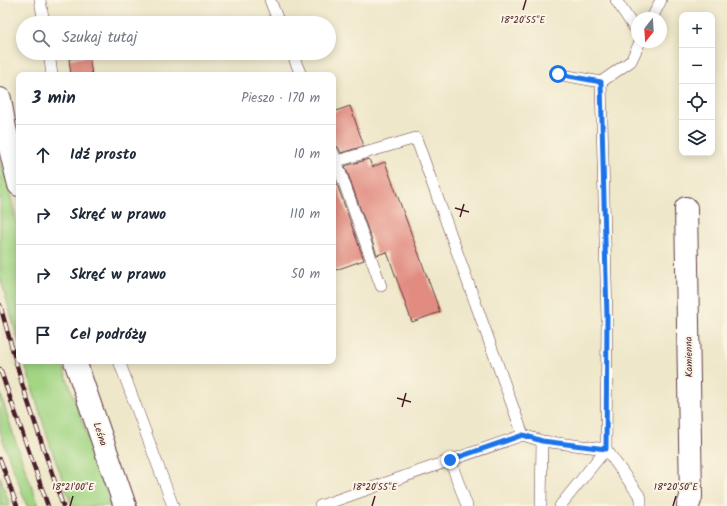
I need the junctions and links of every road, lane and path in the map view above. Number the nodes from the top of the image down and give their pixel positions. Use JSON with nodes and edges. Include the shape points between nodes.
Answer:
{"nodes":[{"id":1,"x":40,"y":0,"type":"edge"},
{"id":2,"x":270,"y":0,"type":"edge"},
{"id":3,"x":616,"y":0,"type":"edge"},
{"id":4,"x":661,"y":0,"type":"edge"},
{"id":5,"x":655,"y":12,"type":"edge"},
{"id":6,"x":43,"y":16,"type":"edge"},
{"id":7,"x":276,"y":16,"type":"edge"},
{"id":8,"x":631,"y":23,"type":"edge"},
{"id":9,"x":637,"y":48,"type":"edge"},
{"id":10,"x":50,"y":60,"type":"edge"},
{"id":11,"x":295,"y":60,"type":"edge"},
{"id":12,"x":52,"y":72,"type":"edge"},
{"id":13,"x":300,"y":72,"type":"edge"},
{"id":14,"x":558,"y":74,"type":"dead end"},
{"id":15,"x":601,"y":82,"type":"junction"},
{"id":16,"x":0,"y":99,"type":"edge"},
{"id":17,"x":336,"y":156,"type":"edge"},
{"id":18,"x":336,"y":159,"type":"edge"},
{"id":19,"x":16,"y":173,"type":"edge"},
{"id":20,"x":686,"y":208,"type":"dead end"},
{"id":21,"x":381,"y":286,"type":"dead end"},
{"id":22,"x":75,"y":364,"type":"edge"},
{"id":23,"x":120,"y":364,"type":"edge"},
{"id":24,"x":523,"y":435,"type":"junction"},
{"id":25,"x":542,"y":441,"type":"junction"},
{"id":26,"x":606,"y":449,"type":"junction"},
{"id":27,"x":450,"y":460,"type":"junction"},
{"id":28,"x":125,"y":506,"type":"edge"},
{"id":29,"x":172,"y":506,"type":"edge"},
{"id":30,"x":320,"y":506,"type":"edge"},
{"id":31,"x":467,"y":506,"type":"edge"},
{"id":32,"x":541,"y":506,"type":"edge"},
{"id":33,"x":560,"y":506,"type":"edge"},
{"id":34,"x":641,"y":506,"type":"edge"},
{"id":35,"x":688,"y":506,"type":"edge"}],
"edges":[{"from":1,"to":6,"type":"lane"},
{"from":2,"to":7,"type":"lane"},
{"from":3,"to":8,"type":"lane"},
{"from":4,"to":5,"type":"lane"},
{"from":9,"to":15,"type":"lane","via":[[631,61]]},
{"from":10,"to":12,"type":"lane"},
{"from":11,"to":13,"type":"lane"},
{"from":14,"to":15,"type":"lane"},
{"from":15,"to":26,"type":"lane","via":[[607,318]]},
{"from":16,"to":19,"type":"street"},
{"from":17,"to":24,"type":"lane","via":[[416,138]]},
{"from":18,"to":21,"type":"lane"},
{"from":20,"to":35,"type":"street","name":"Kamienna","via":[[691,497]]},
{"from":22,"to":28,"type":"street","name":"Leśna"},
{"from":23,"to":29,"type":"lane"},
{"from":24,"to":25,"type":"lane"},
{"from":24,"to":27,"type":"lane"},
{"from":25,"to":26,"type":"lane"},
{"from":25,"to":32,"type":"lane"},
{"from":26,"to":33,"type":"lane"},
{"from":26,"to":34,"type":"lane","via":[[641,498]]},
{"from":27,"to":30,"type":"lane"},
{"from":27,"to":31,"type":"lane"}]}
